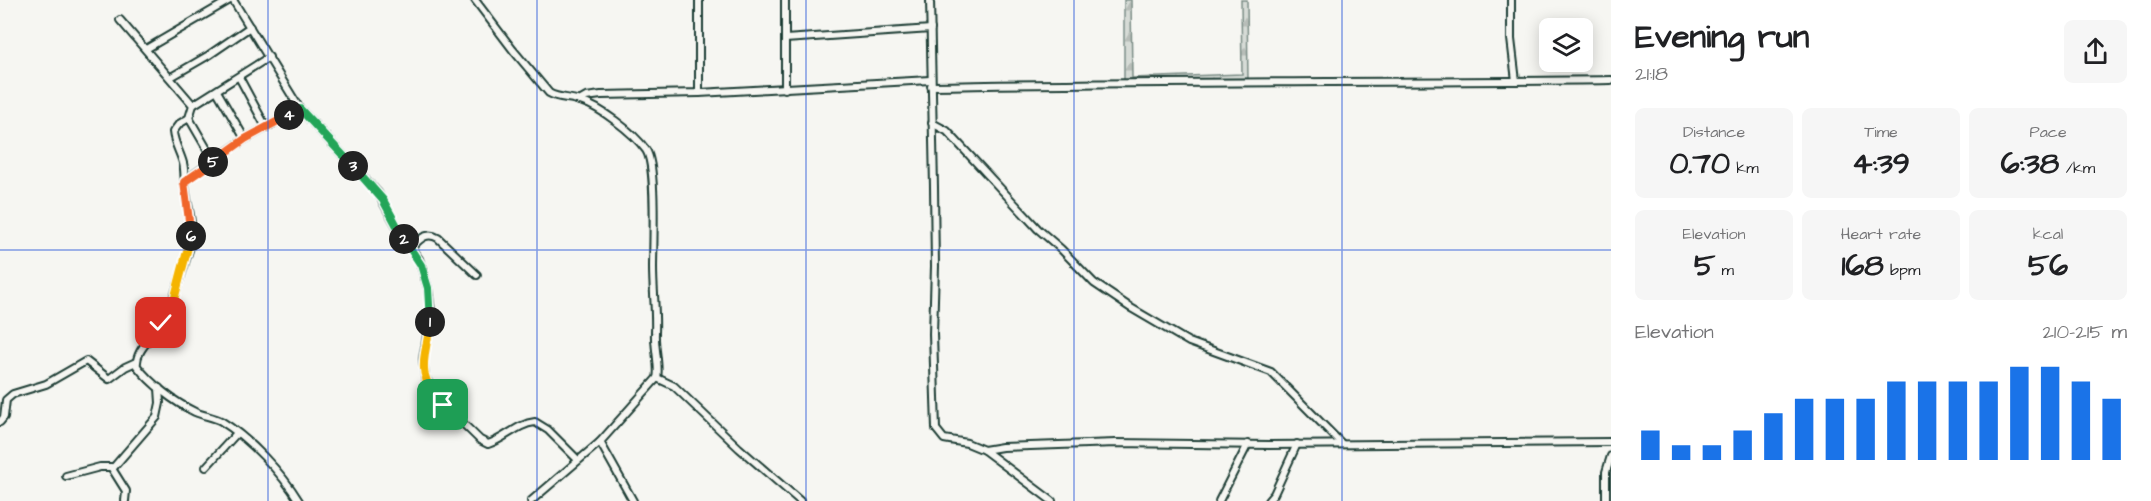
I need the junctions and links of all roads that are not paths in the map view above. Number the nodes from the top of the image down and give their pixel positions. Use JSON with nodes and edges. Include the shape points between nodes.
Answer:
{"nodes":[{"id":1,"x":232,"y":0,"type":"edge"},
{"id":2,"x":476,"y":0,"type":"edge"},
{"id":3,"x":699,"y":0,"type":"edge"},
{"id":4,"x":784,"y":0,"type":"edge"},
{"id":5,"x":930,"y":0,"type":"edge"},
{"id":6,"x":1511,"y":0,"type":"edge"},
{"id":7,"x":120,"y":20,"type":"dead end"},
{"id":8,"x":250,"y":27,"type":"junction"},
{"id":9,"x":931,"y":28,"type":"junction"},
{"id":10,"x":785,"y":39,"type":"junction"},
{"id":11,"x":146,"y":49,"type":"junction"},
{"id":12,"x":268,"y":57,"type":"junction"},
{"id":13,"x":171,"y":77,"type":"junction"},
{"id":14,"x":239,"y":77,"type":"junction"},
{"id":15,"x":1611,"y":80,"type":"edge"},
{"id":16,"x":1516,"y":81,"type":"junction"},
{"id":17,"x":931,"y":83,"type":"junction"},
{"id":18,"x":785,"y":89,"type":"junction"},
{"id":19,"x":217,"y":91,"type":"junction"},
{"id":20,"x":699,"y":93,"type":"junction"},
{"id":21,"x":579,"y":100,"type":"junction"},
{"id":22,"x":193,"y":105,"type":"junction"},
{"id":23,"x":300,"y":109,"type":"junction"},
{"id":24,"x":189,"y":118,"type":"junction"},
{"id":25,"x":932,"y":123,"type":"junction"},
{"id":26,"x":266,"y":127,"type":"junction"},
{"id":27,"x":245,"y":139,"type":"junction"},
{"id":28,"x":214,"y":161,"type":"junction"},
{"id":29,"x":184,"y":182,"type":"junction"},
{"id":30,"x":411,"y":248,"type":"junction"},
{"id":31,"x":477,"y":275,"type":"dead end"},
{"id":32,"x":136,"y":362,"type":"junction"},
{"id":33,"x":657,"y":378,"type":"junction"},
{"id":34,"x":159,"y":388,"type":"junction"},
{"id":35,"x":0,"y":422,"type":"edge"},
{"id":36,"x":237,"y":433,"type":"junction"},
{"id":37,"x":600,"y":442,"type":"junction"},
{"id":38,"x":1611,"y":442,"type":"edge"},
{"id":39,"x":1341,"y":443,"type":"junction"},
{"id":40,"x":1248,"y":444,"type":"junction"},
{"id":41,"x":1297,"y":444,"type":"junction"},
{"id":42,"x":984,"y":450,"type":"junction"},
{"id":43,"x":1611,"y":456,"type":"edge"},
{"id":44,"x":578,"y":460,"type":"junction"},
{"id":45,"x":206,"y":467,"type":"dead end"},
{"id":46,"x":113,"y":468,"type":"junction"},
{"id":47,"x":66,"y":476,"type":"dead end"},
{"id":48,"x":125,"y":501,"type":"edge"},
{"id":49,"x":299,"y":501,"type":"edge"},
{"id":50,"x":531,"y":501,"type":"edge"},
{"id":51,"x":633,"y":501,"type":"edge"},
{"id":52,"x":800,"y":501,"type":"edge"},
{"id":53,"x":1052,"y":501,"type":"edge"},
{"id":54,"x":1219,"y":501,"type":"edge"},
{"id":55,"x":1268,"y":501,"type":"edge"},
{"id":56,"x":1605,"y":501,"type":"edge"}],
"edges":[{"from":1,"to":8,"type":"street"},
{"from":1,"to":11,"type":"street"},
{"from":2,"to":21,"type":"street","via":[[549,93]]},
{"from":3,"to":20,"type":"street"},
{"from":4,"to":10,"type":"street"},
{"from":5,"to":9,"type":"street"},
{"from":6,"to":16,"type":"street"},
{"from":7,"to":11,"type":"street"},
{"from":8,"to":12,"type":"street"},
{"from":8,"to":13,"type":"street"},
{"from":9,"to":10,"type":"street"},
{"from":9,"to":17,"type":"street"},
{"from":10,"to":18,"type":"street"},
{"from":11,"to":13,"type":"street"},
{"from":12,"to":14,"type":"street"},
{"from":12,"to":23,"type":"street"},
{"from":13,"to":22,"type":"street"},
{"from":14,"to":19,"type":"street"},
{"from":14,"to":26,"type":"street"},
{"from":15,"to":16,"type":"street"},
{"from":16,"to":17,"type":"street"},
{"from":17,"to":18,"type":"street"},
{"from":17,"to":25,"type":"street"},
{"from":18,"to":20,"type":"street"},
{"from":19,"to":22,"type":"street"},
{"from":19,"to":27,"type":"street"},
{"from":20,"to":21,"type":"street","via":[[601,95]]},
{"from":21,"to":33,"type":"street","via":[[620,125],[649,157]]},
{"from":22,"to":24,"type":"street"},
{"from":23,"to":26,"type":"street"},
{"from":23,"to":30,"type":"street","via":[[378,193]]},
{"from":24,"to":28,"type":"street"},
{"from":24,"to":29,"type":"street","via":[[173,132],[184,166]]},
{"from":25,"to":39,"type":"street","via":[[947,131],[1094,283],[1190,342],[1271,372]]},
{"from":25,"to":42,"type":"street","via":[[935,424],[941,437]]},
{"from":26,"to":27,"type":"street"},
{"from":27,"to":28,"type":"street"},
{"from":28,"to":29,"type":"street"},
{"from":29,"to":32,"type":"street","via":[[191,228],[189,248],[174,300]]},
{"from":30,"to":31,"type":"street","via":[[432,234]]},
{"from":30,"to":44,"type":"street","via":[[419,259],[428,288],[431,312],[423,368],[434,395],[488,444],[535,422]]},
{"from":32,"to":34,"type":"street"},
{"from":32,"to":35,"type":"street","via":[[109,380],[86,361],[46,384],[13,394],[6,400]]},
{"from":33,"to":37,"type":"street"},
{"from":33,"to":52,"type":"street","via":[[674,386]]},
{"from":34,"to":36,"type":"street","via":[[187,408],[222,422]]},
{"from":34,"to":46,"type":"street","via":[[157,417]]},
{"from":36,"to":45,"type":"street"},
{"from":36,"to":49,"type":"street","via":[[271,464]]},
{"from":37,"to":44,"type":"street"},
{"from":37,"to":51,"type":"street"},
{"from":38,"to":39,"type":"street"},
{"from":39,"to":41,"type":"street"},
{"from":40,"to":41,"type":"street"},
{"from":40,"to":42,"type":"street","via":[[1116,443]]},
{"from":40,"to":54,"type":"street"},
{"from":41,"to":55,"type":"street"},
{"from":42,"to":53,"type":"street"},
{"from":43,"to":56,"type":"street"},
{"from":44,"to":50,"type":"street"},
{"from":46,"to":47,"type":"street","via":[[100,467]]},
{"from":46,"to":48,"type":"street","via":[[126,491]]}]}
